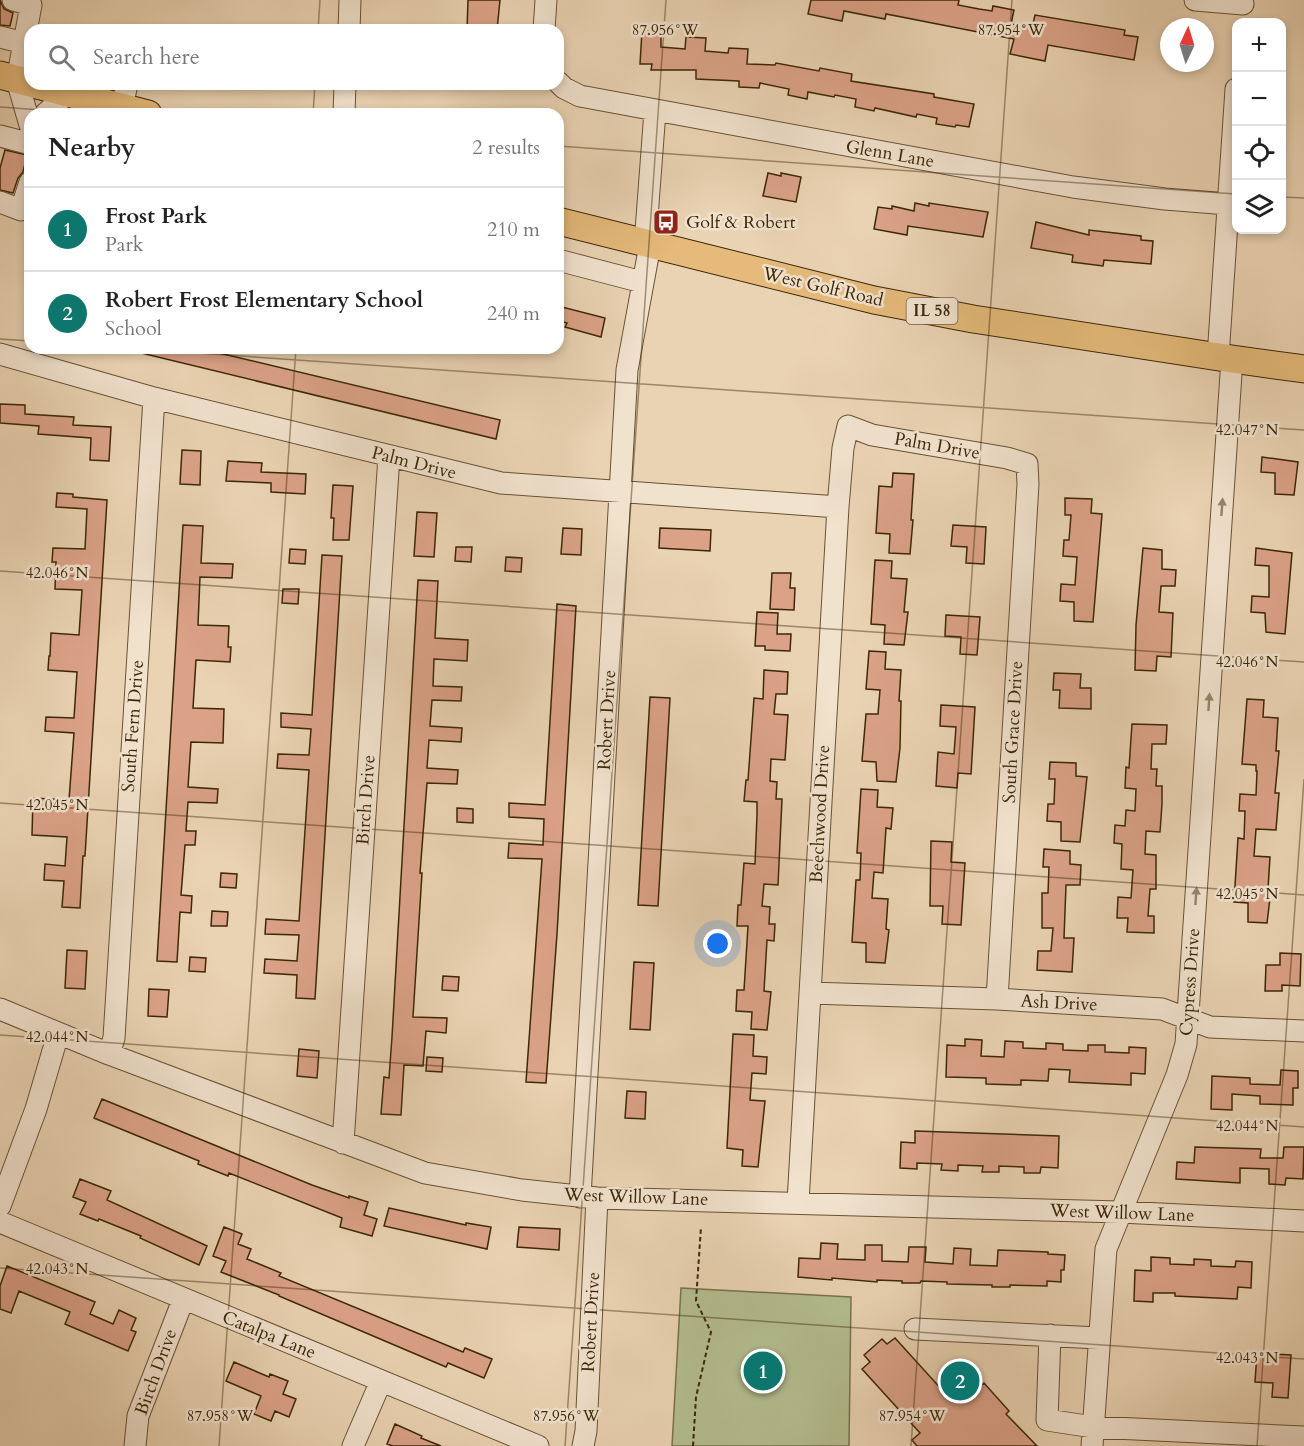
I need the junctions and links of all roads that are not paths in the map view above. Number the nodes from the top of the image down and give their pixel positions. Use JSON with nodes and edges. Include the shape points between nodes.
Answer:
{"nodes":[{"id":1,"x":13,"y":0,"type":"edge"},
{"id":2,"x":350,"y":0,"type":"edge"},
{"id":3,"x":546,"y":0,"type":"edge"},
{"id":4,"x":1195,"y":0,"type":"edge"},
{"id":5,"x":1242,"y":9,"type":"edge"},
{"id":6,"x":28,"y":24,"type":"edge"},
{"id":7,"x":348,"y":24,"type":"edge"},
{"id":8,"x":544,"y":24,"type":"edge"},
{"id":9,"x":0,"y":37,"type":"edge"},
{"id":10,"x":24,"y":43,"type":"joint"},
{"id":11,"x":20,"y":81,"type":"edge"},
{"id":12,"x":564,"y":88,"type":"edge"},
{"id":13,"x":62,"y":90,"type":"edge"},
{"id":14,"x":72,"y":90,"type":"edge"},
{"id":15,"x":345,"y":90,"type":"edge"},
{"id":16,"x":124,"y":96,"type":"edge"},
{"id":17,"x":24,"y":108,"type":"edge"},
{"id":18,"x":49,"y":108,"type":"edge"},
{"id":19,"x":140,"y":108,"type":"edge"},
{"id":20,"x":344,"y":108,"type":"edge"},
{"id":21,"x":655,"y":111,"type":"junction"},
{"id":22,"x":1233,"y":126,"type":"edge"},
{"id":23,"x":0,"y":136,"type":"edge"},
{"id":24,"x":24,"y":136,"type":"edge"},
{"id":25,"x":24,"y":201,"type":"edge"},
{"id":26,"x":0,"y":202,"type":"edge"},
{"id":27,"x":1228,"y":204,"type":"junction"},
{"id":28,"x":564,"y":223,"type":"edge"},
{"id":29,"x":647,"y":245,"type":"junction"},
{"id":30,"x":564,"y":262,"type":"edge"},
{"id":31,"x":642,"y":282,"type":"junction"},
{"id":32,"x":0,"y":354,"type":"edge"},
{"id":33,"x":1225,"y":358,"type":"junction"},
{"id":34,"x":1304,"y":369,"type":"edge"},
{"id":35,"x":154,"y":398,"type":"junction"},
{"id":36,"x":848,"y":426,"type":"joint"},
{"id":37,"x":389,"y":456,"type":"junction"},
{"id":38,"x":1027,"y":464,"type":"joint"},
{"id":39,"x":620,"y":492,"type":"junction"},
{"id":40,"x":838,"y":507,"type":"junction"},
{"id":41,"x":810,"y":993,"type":"junction"},
{"id":42,"x":997,"y":999,"type":"junction"},
{"id":43,"x":0,"y":1009,"type":"edge"},
{"id":44,"x":1188,"y":1017,"type":"junction"},
{"id":45,"x":1304,"y":1031,"type":"edge"},
{"id":46,"x":58,"y":1034,"type":"junction"},
{"id":47,"x":109,"y":1054,"type":"junction"},
{"id":48,"x":343,"y":1143,"type":"junction"},
{"id":49,"x":588,"y":1197,"type":"junction"},
{"id":50,"x":798,"y":1202,"type":"junction"},
{"id":51,"x":0,"y":1206,"type":"edge"},
{"id":52,"x":1120,"y":1212,"type":"junction"},
{"id":53,"x":1304,"y":1221,"type":"edge"},
{"id":54,"x":0,"y":1222,"type":"edge"},
{"id":55,"x":183,"y":1300,"type":"junction"},
{"id":56,"x":915,"y":1329,"type":"dead end"},
{"id":57,"x":1050,"y":1335,"type":"junction"},
{"id":58,"x":1100,"y":1338,"type":"junction"},
{"id":59,"x":381,"y":1381,"type":"junction"},
{"id":60,"x":1092,"y":1437,"type":"edge"},
{"id":61,"x":1304,"y":1437,"type":"edge"},
{"id":62,"x":1278,"y":1441,"type":"edge"},
{"id":63,"x":135,"y":1446,"type":"edge"},
{"id":64,"x":353,"y":1446,"type":"edge"},
{"id":65,"x":538,"y":1446,"type":"edge"},
{"id":66,"x":583,"y":1446,"type":"edge"}],
"edges":[{"from":1,"to":6,"type":"street","via":[[31,5]]},
{"from":2,"to":7,"type":"street"},
{"from":3,"to":8,"type":"street"},
{"from":4,"to":5,"type":"street"},
{"from":9,"to":10,"type":"street"},
{"from":10,"to":11,"type":"street"},
{"from":11,"to":17,"type":"street"},
{"from":12,"to":21,"type":"street","name":"Glenn Lane","via":[[580,96]]},
{"from":13,"to":18,"type":"street"},
{"from":14,"to":16,"type":"main road"},
{"from":15,"to":20,"type":"street"},
{"from":16,"to":19,"type":"main road"},
{"from":21,"to":27,"type":"street","name":"Glenn Lane","via":[[1073,187]]},
{"from":21,"to":29,"type":"street","name":"Robert Drive"},
{"from":22,"to":27,"type":"street","name":"Cypress Drive"},
{"from":23,"to":24,"type":"street"},
{"from":25,"to":26,"type":"street","via":[[21,210]]},
{"from":27,"to":33,"type":"street","name":"Cypress Drive"},
{"from":28,"to":29,"type":"main road","name":"West Golf Road","number":"IL 58"},
{"from":29,"to":31,"type":"street","name":"Robert Drive"},
{"from":29,"to":33,"type":"main road","name":"West Golf Road","number":"IL 58","via":[[885,302]]},
{"from":30,"to":31,"type":"street"},
{"from":31,"to":39,"type":"street","name":"Robert Drive","via":[[627,370]]},
{"from":32,"to":35,"type":"street","name":"Palm Drive"},
{"from":33,"to":34,"type":"main road","name":"West Golf Road","number":"IL 58"},
{"from":44,"to":33,"type":"street","name":"Cypress Drive","one_way":true},
{"from":35,"to":37,"type":"street","name":"Palm Drive"},
{"from":35,"to":47,"type":"street","name":"South Fern Drive","via":[[114,1038]]},
{"from":36,"to":38,"type":"street","name":"Palm Drive","via":[[872,435]]},
{"from":36,"to":40,"type":"street","name":"Beechwood Drive"},
{"from":37,"to":39,"type":"street","name":"Palm Drive","via":[[501,483]]},
{"from":37,"to":48,"type":"street","name":"Birch Drive"},
{"from":38,"to":42,"type":"street","name":"South Grace Drive"},
{"from":39,"to":40,"type":"street","name":"Palm Drive"},
{"from":39,"to":49,"type":"street","name":"Robert Drive"},
{"from":40,"to":41,"type":"street","name":"Beechwood Drive"},
{"from":41,"to":42,"type":"street","name":"Ash Drive"},
{"from":41,"to":50,"type":"street","name":"Beechwood Drive"},
{"from":42,"to":44,"type":"street","name":"Ash Drive","via":[[1162,1009]]},
{"from":43,"to":46,"type":"street","name":"West Willow Lane"},
{"from":44,"to":45,"type":"street","name":"Ash Drive","via":[[1210,1027]]},
{"from":44,"to":52,"type":"street","name":"Cypress Drive","via":[[1186,1044],[1177,1075]]},
{"from":46,"to":47,"type":"street","name":"West Willow Lane"},
{"from":46,"to":51,"type":"street","via":[[36,1109]]},
{"from":47,"to":48,"type":"street","name":"West Willow Lane"},
{"from":48,"to":49,"type":"street","name":"West Willow Lane","via":[[425,1173]]},
{"from":49,"to":50,"type":"street","name":"West Willow Lane"},
{"from":49,"to":66,"type":"street","name":"Robert Drive"},
{"from":50,"to":52,"type":"street","name":"West Willow Lane"},
{"from":52,"to":53,"type":"street","name":"West Willow Lane"},
{"from":52,"to":58,"type":"street","name":"Cypress Drive","via":[[1106,1249]]},
{"from":54,"to":55,"type":"street","name":"Catalpa Lane"},
{"from":55,"to":59,"type":"street","name":"Catalpa Lane"},
{"from":55,"to":63,"type":"street","name":"Birch Drive","via":[[138,1416]]},
{"from":56,"to":57,"type":"street"},
{"from":57,"to":58,"type":"street"},
{"from":57,"to":60,"type":"street","via":[[1047,1420]]},
{"from":58,"to":60,"type":"street","name":"Cypress Drive"},
{"from":59,"to":64,"type":"street"},
{"from":59,"to":65,"type":"street","name":"Catalpa Lane"},
{"from":60,"to":62,"type":"street"},
{"from":61,"to":62,"type":"street"}]}
